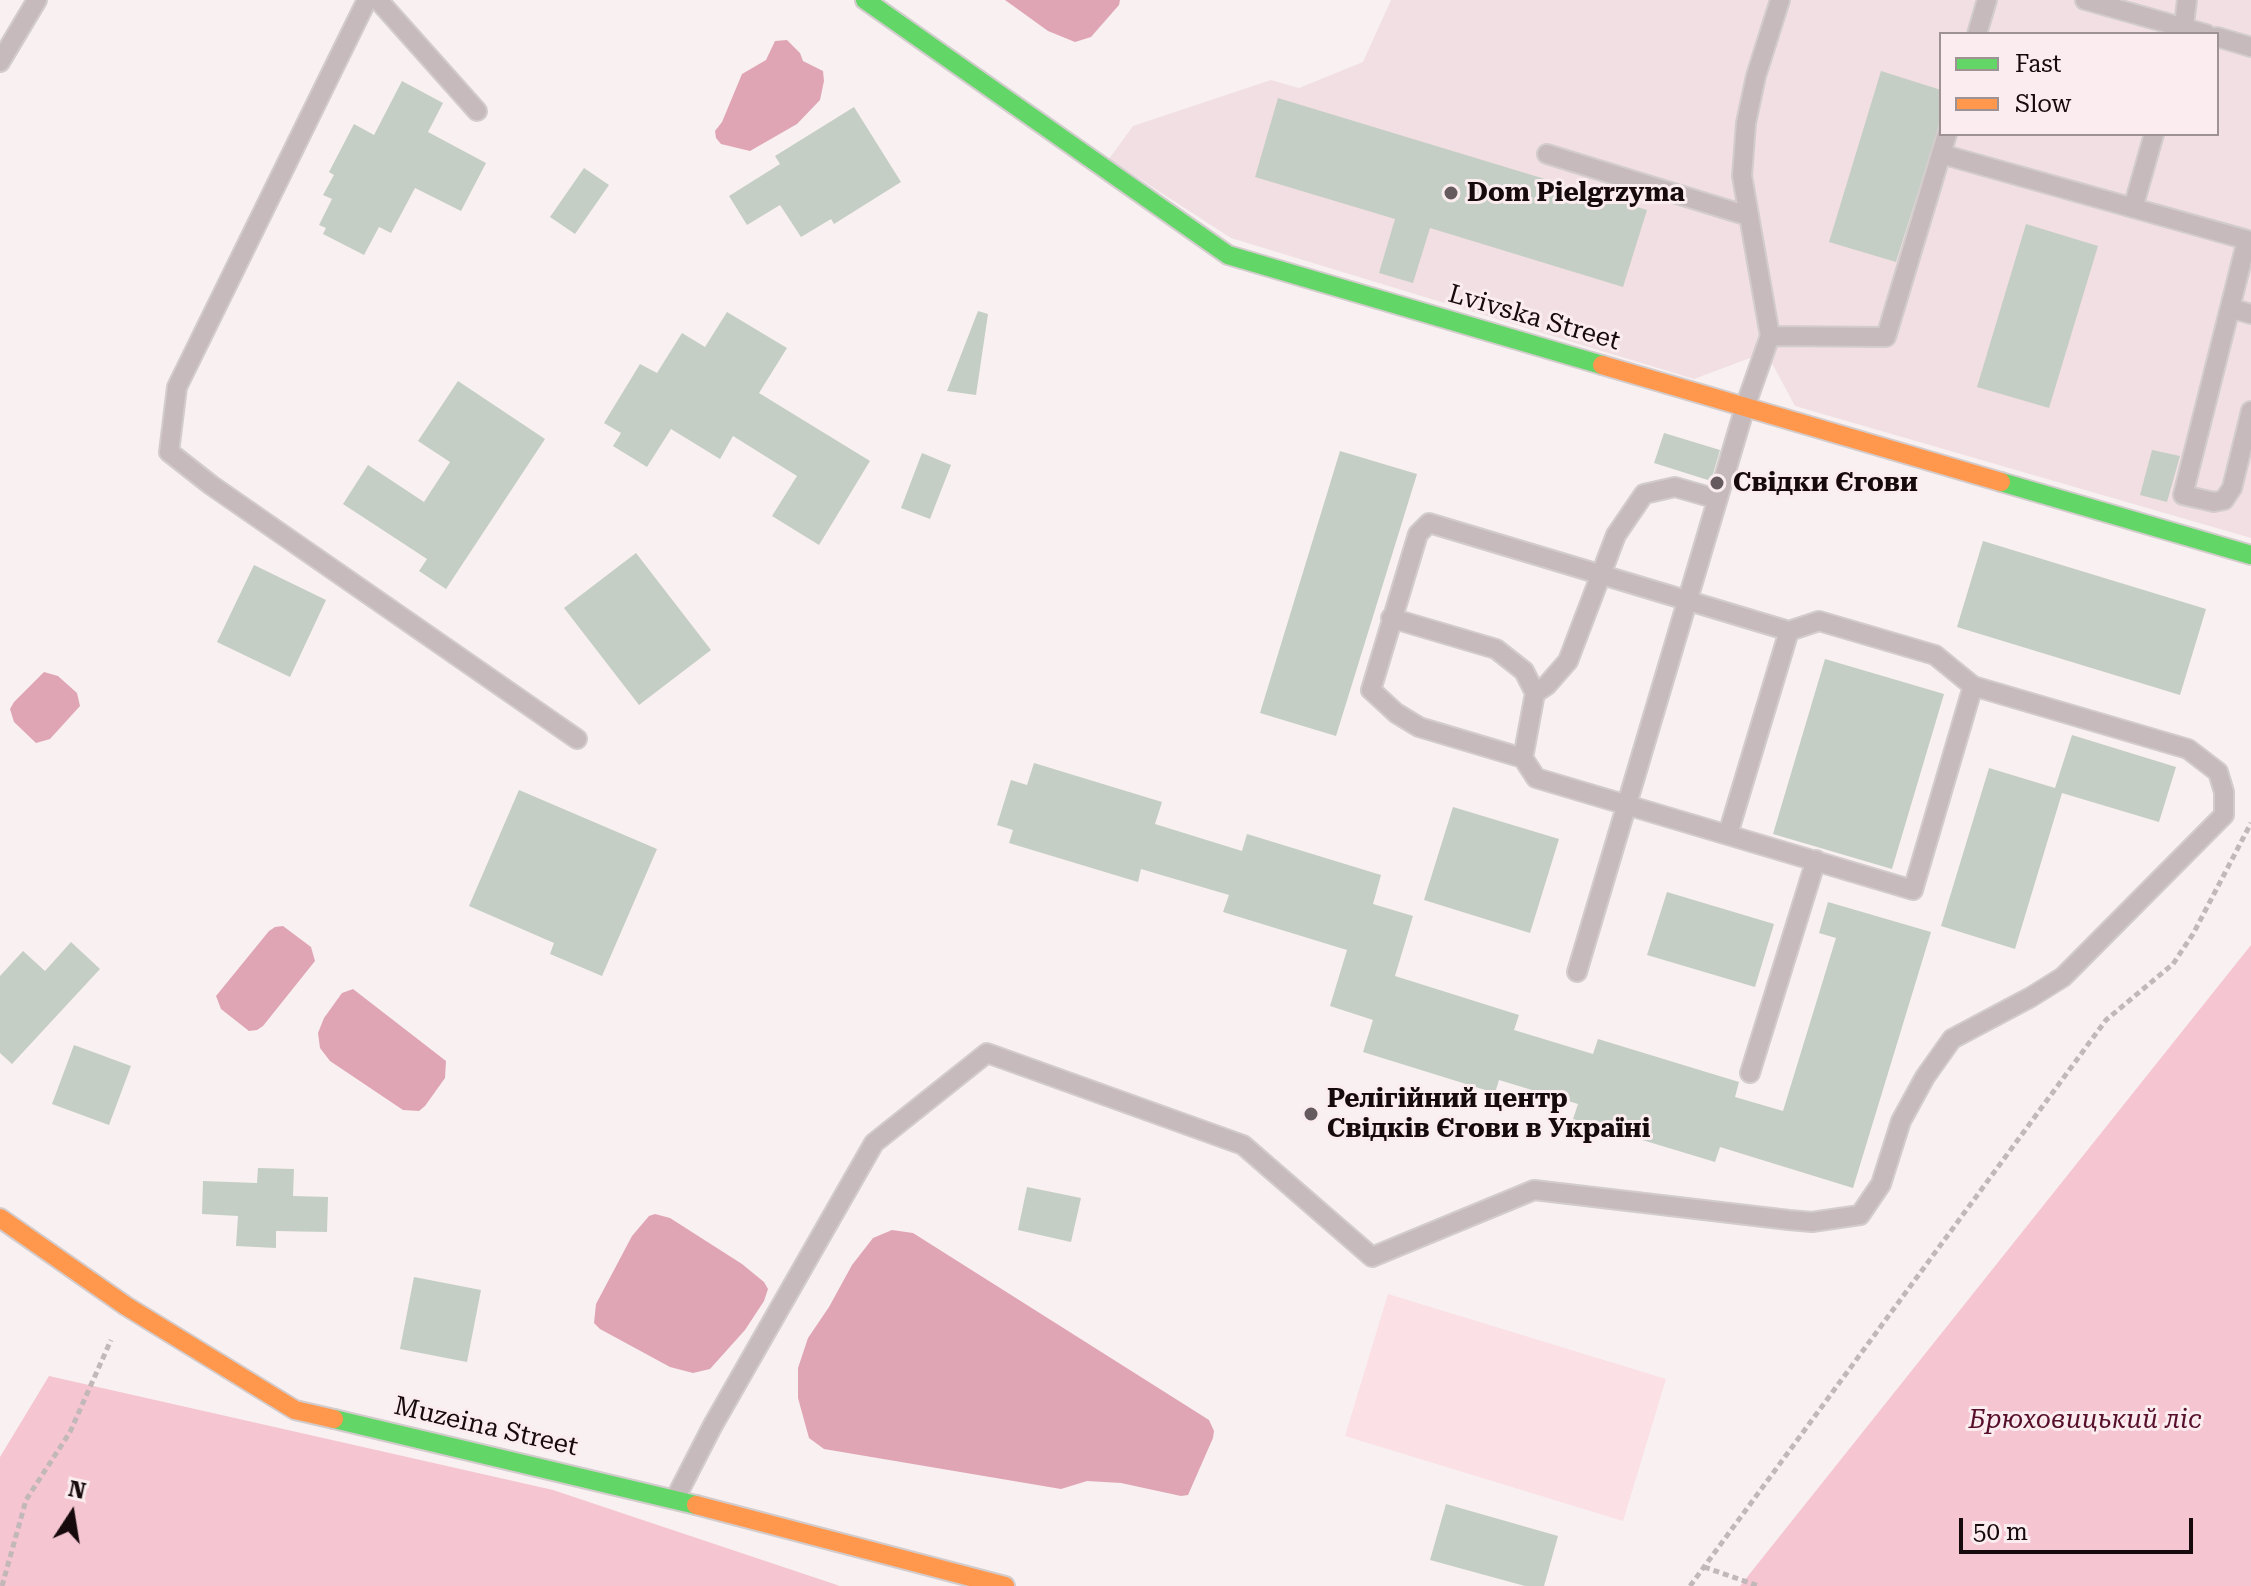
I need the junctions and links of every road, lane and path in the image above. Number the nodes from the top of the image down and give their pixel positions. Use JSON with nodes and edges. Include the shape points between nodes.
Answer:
{"nodes":[{"id":1,"x":37,"y":0,"type":"edge"},
{"id":2,"x":367,"y":0,"type":"edge"},
{"id":3,"x":378,"y":0,"type":"edge"},
{"id":4,"x":865,"y":0,"type":"edge"},
{"id":5,"x":1780,"y":0,"type":"edge"},
{"id":6,"x":1987,"y":0,"type":"edge"},
{"id":7,"x":2085,"y":0,"type":"edge"},
{"id":8,"x":2187,"y":0,"type":"edge"},
{"id":9,"x":2184,"y":31,"type":"edge"},
{"id":10,"x":1978,"y":32,"type":"edge"},
{"id":11,"x":2219,"y":38,"type":"edge"},
{"id":12,"x":2251,"y":47,"type":"edge"},
{"id":13,"x":0,"y":62,"type":"edge"},
{"id":14,"x":477,"y":111,"type":"dead end"},
{"id":15,"x":1946,"y":136,"type":"edge"},
{"id":16,"x":2153,"y":136,"type":"edge"},
{"id":17,"x":1547,"y":154,"type":"dead end"},
{"id":18,"x":1941,"y":154,"type":"junction"},
{"id":19,"x":2133,"y":208,"type":"junction"},
{"id":20,"x":1748,"y":216,"type":"junction"},
{"id":21,"x":2249,"y":241,"type":"edge"},
{"id":22,"x":2230,"y":308,"type":"junction"},
{"id":23,"x":2251,"y":314,"type":"edge"},
{"id":24,"x":1770,"y":336,"type":"junction"},
{"id":25,"x":1745,"y":407,"type":"junction"},
{"id":26,"x":2251,"y":411,"type":"edge"},
{"id":27,"x":1717,"y":499,"type":"junction"},
{"id":28,"x":2178,"y":514,"type":"junction"},
{"id":29,"x":2251,"y":555,"type":"edge"},
{"id":30,"x":1600,"y":573,"type":"junction"},
{"id":31,"x":1688,"y":598,"type":"junction"},
{"id":32,"x":1391,"y":618,"type":"junction"},
{"id":33,"x":1789,"y":631,"type":"junction"},
{"id":34,"x":1973,"y":686,"type":"junction"},
{"id":35,"x":1535,"y":693,"type":"junction"},
{"id":36,"x":577,"y":739,"type":"dead end"},
{"id":37,"x":1523,"y":758,"type":"junction"},
{"id":38,"x":1627,"y":805,"type":"junction"},
{"id":39,"x":2251,"y":823,"type":"edge"},
{"id":40,"x":1728,"y":834,"type":"junction"},
{"id":41,"x":1816,"y":860,"type":"junction"},
{"id":42,"x":1577,"y":972,"type":"dead end"},
{"id":43,"x":1750,"y":1073,"type":"dead end"},
{"id":44,"x":0,"y":1218,"type":"edge"},
{"id":45,"x":126,"y":1306,"type":"junction"},
{"id":46,"x":675,"y":1499,"type":"junction"},
{"id":47,"x":1704,"y":1567,"type":"junction"},
{"id":48,"x":2,"y":1586,"type":"edge"},
{"id":49,"x":1005,"y":1586,"type":"edge"},
{"id":50,"x":1690,"y":1586,"type":"edge"},
{"id":51,"x":1759,"y":1586,"type":"edge"}],
"edges":[{"from":1,"to":13,"type":"lane"},
{"from":2,"to":36,"type":"lane","via":[[177,387],[169,452]]},
{"from":3,"to":14,"type":"lane"},
{"from":4,"to":25,"type":"street","name":"Lvivska Street","via":[[1228,255]]},
{"from":5,"to":20,"type":"lane","via":[[1746,123],[1742,176]]},
{"from":6,"to":10,"type":"lane"},
{"from":7,"to":9,"type":"lane"},
{"from":8,"to":9,"type":"lane"},
{"from":11,"to":12,"type":"lane"},
{"from":15,"to":18,"type":"lane"},
{"from":16,"to":19,"type":"lane"},
{"from":17,"to":20,"type":"lane"},
{"from":18,"to":19,"type":"lane"},
{"from":18,"to":24,"type":"lane","via":[[1886,337]]},
{"from":19,"to":21,"type":"lane"},
{"from":20,"to":24,"type":"lane"},
{"from":21,"to":22,"type":"lane"},
{"from":22,"to":23,"type":"lane"},
{"from":22,"to":28,"type":"lane"},
{"from":24,"to":25,"type":"lane"},
{"from":25,"to":27,"type":"lane"},
{"from":25,"to":28,"type":"street","name":"Lvivska Street"},
{"from":26,"to":28,"type":"lane","via":[[2232,488],[2224,500]]},
{"from":27,"to":30,"type":"lane","via":[[1675,487],[1644,494],[1616,535]]},
{"from":27,"to":31,"type":"lane"},
{"from":28,"to":29,"type":"street","name":"Lvivska Street"},
{"from":30,"to":31,"type":"lane"},
{"from":30,"to":32,"type":"lane","via":[[1429,523],[1418,534]]},
{"from":30,"to":35,"type":"lane","via":[[1568,661]]},
{"from":31,"to":33,"type":"lane"},
{"from":31,"to":38,"type":"lane"},
{"from":32,"to":35,"type":"lane","via":[[1496,649],[1524,671]]},
{"from":32,"to":37,"type":"lane","via":[[1371,690],[1419,727]]},
{"from":33,"to":34,"type":"lane","via":[[1819,621],[1935,655]]},
{"from":33,"to":40,"type":"lane"},
{"from":34,"to":41,"type":"lane","via":[[1913,890]]},
{"from":34,"to":46,"type":"lane","via":[[2188,749],[2218,772],[2224,815],[2063,977],[1952,1039],[1901,1121],[1881,1184],[1860,1215],[1800,1221],[1534,1190],[1372,1257],[1243,1145],[987,1053],[874,1143]]},
{"from":35,"to":37,"type":"lane"},
{"from":37,"to":38,"type":"lane","via":[[1536,778]]},
{"from":38,"to":40,"type":"lane"},
{"from":38,"to":42,"type":"lane"},
{"from":39,"to":47,"type":"path","via":[[2173,964],[2106,1020]]},
{"from":40,"to":41,"type":"lane"},
{"from":41,"to":43,"type":"lane"},
{"from":44,"to":45,"type":"street","name":"Muzeina Street"},
{"from":45,"to":46,"type":"street","name":"Muzeina Street","via":[[295,1410]]},
{"from":45,"to":48,"type":"path","via":[[70,1432],[26,1500]]},
{"from":46,"to":49,"type":"street","name":"Muzeina Street"},
{"from":47,"to":50,"type":"path"},
{"from":47,"to":51,"type":"path"}]}
